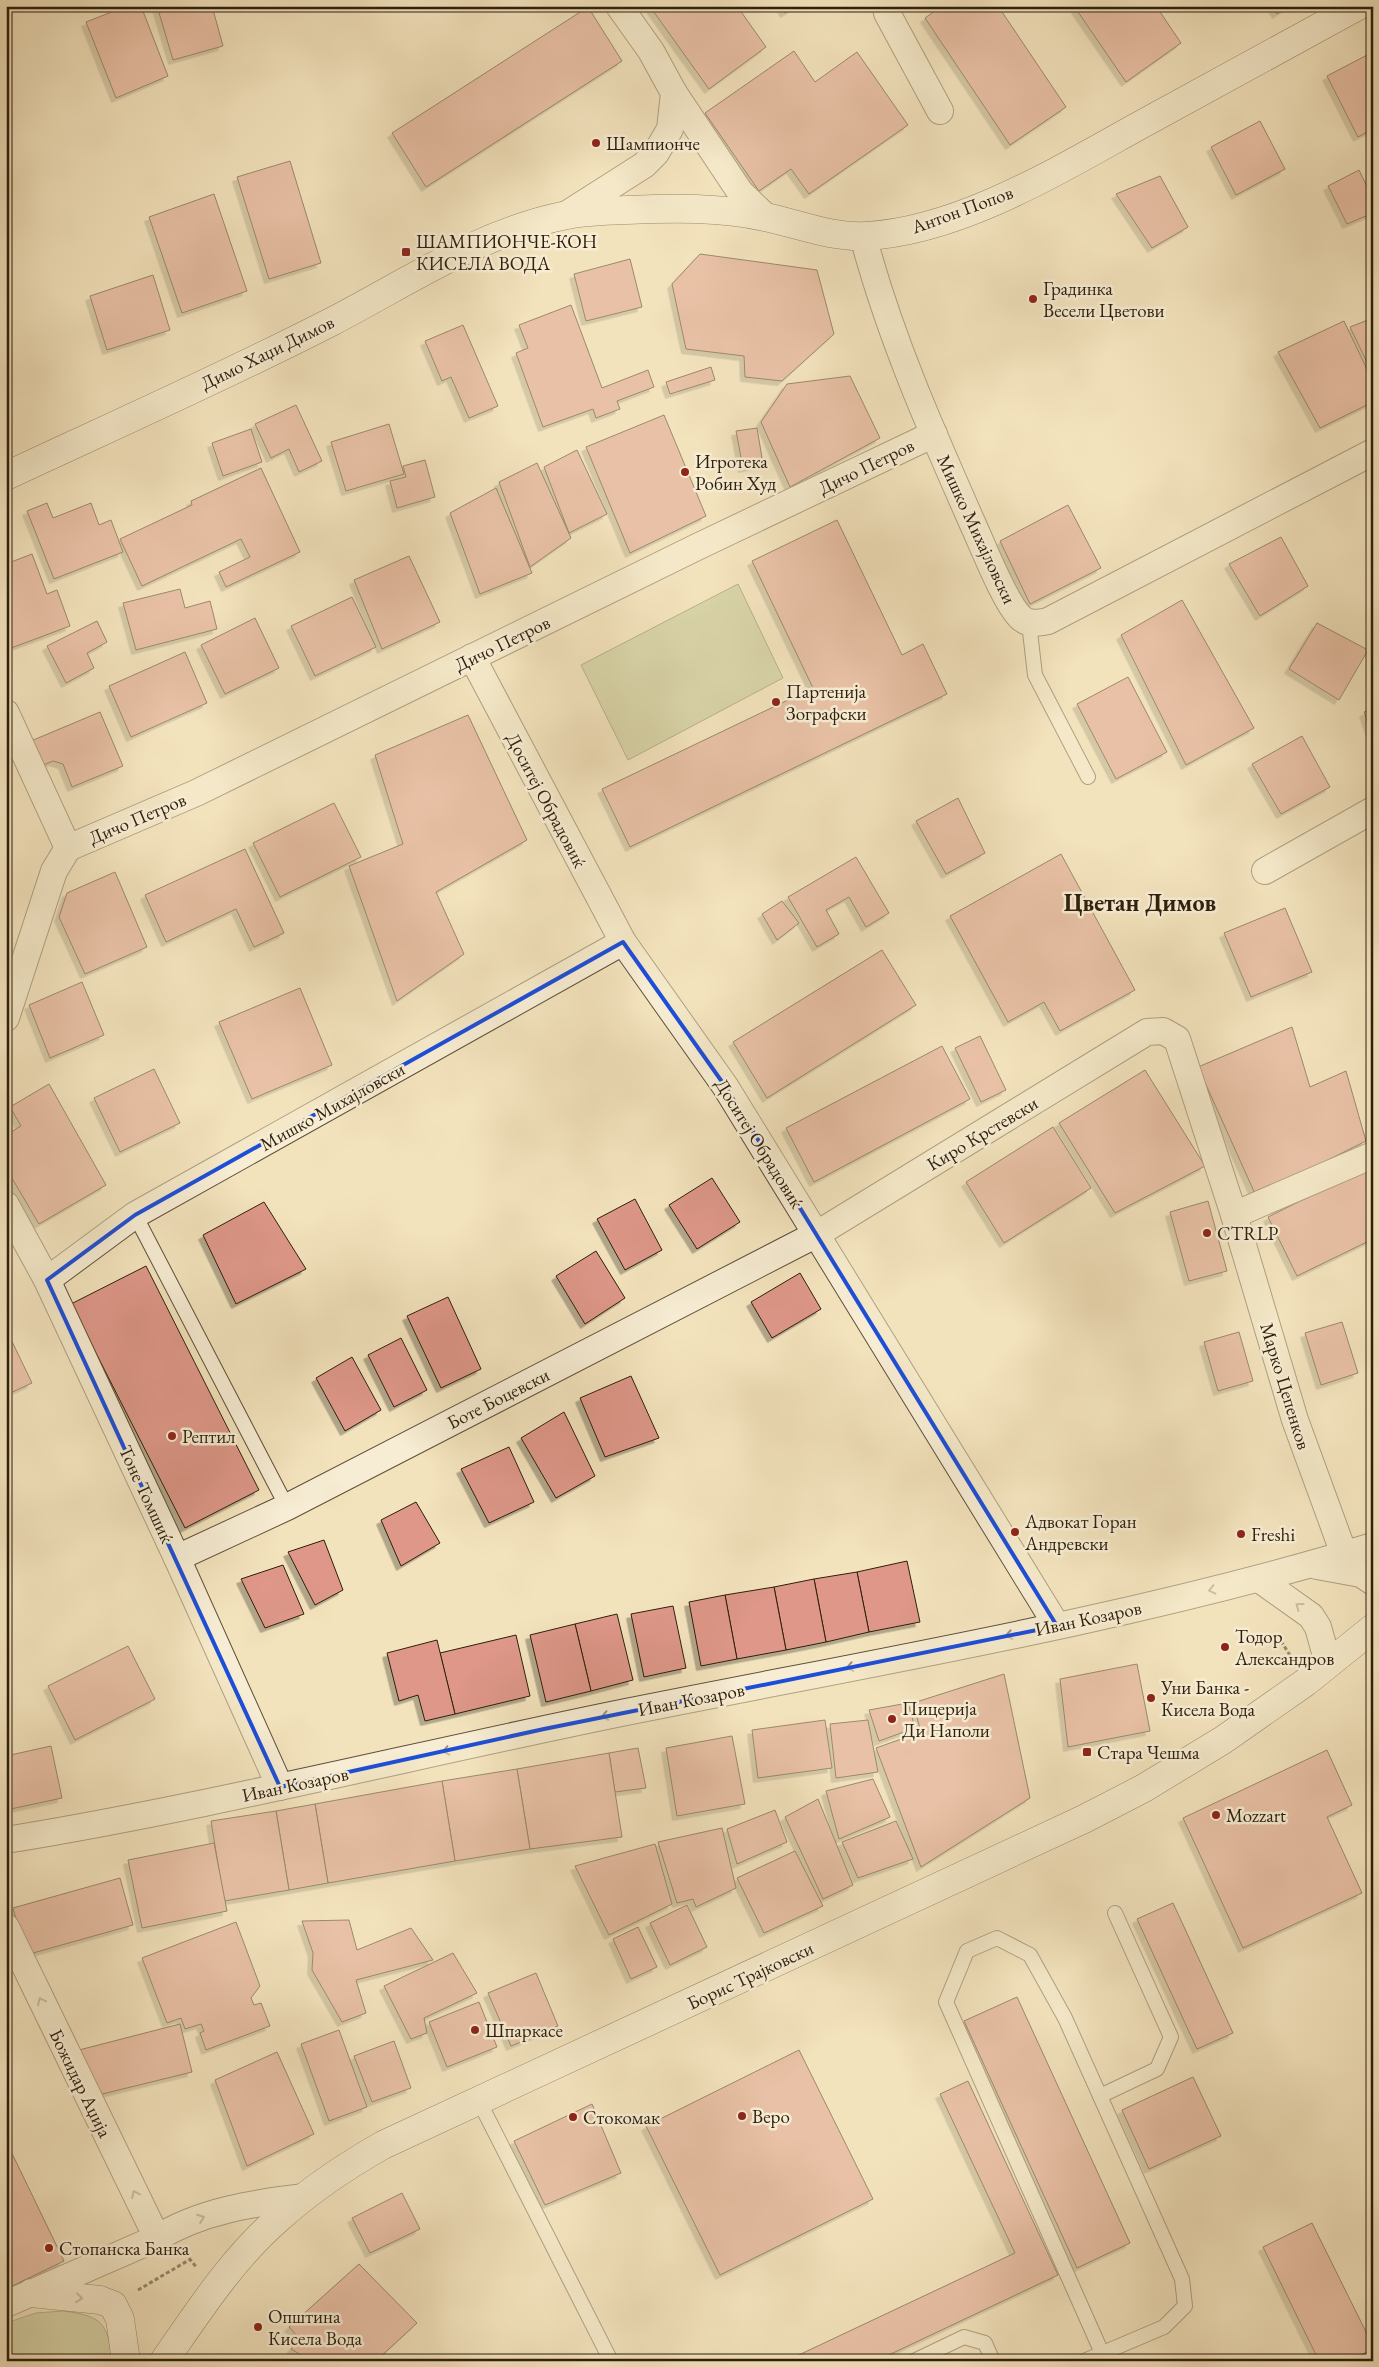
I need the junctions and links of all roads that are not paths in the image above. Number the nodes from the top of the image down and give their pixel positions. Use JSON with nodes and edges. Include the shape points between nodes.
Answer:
{"nodes":[{"id":1,"x":619,"y":6,"type":"edge"},
{"id":2,"x":886,"y":6,"type":"edge"},
{"id":3,"x":1358,"y":6,"type":"edge"},
{"id":4,"x":674,"y":93,"type":"junction"},
{"id":5,"x":940,"y":111,"type":"dead end"},
{"id":6,"x":567,"y":214,"type":"junction"},
{"id":7,"x":766,"y":217,"type":"junction"},
{"id":8,"x":526,"y":226,"type":"joint"},
{"id":9,"x":863,"y":236,"type":"junction"},
{"id":10,"x":934,"y":434,"type":"junction"},
{"id":11,"x":1373,"y":452,"type":"edge"},
{"id":12,"x":6,"y":476,"type":"edge"},
{"id":13,"x":1029,"y":623,"type":"junction"},
{"id":14,"x":472,"y":657,"type":"junction"},
{"id":15,"x":6,"y":713,"type":"edge"},
{"id":16,"x":1088,"y":776,"type":"dead end"},
{"id":17,"x":1373,"y":810,"type":"edge"},
{"id":18,"x":68,"y":848,"type":"junction"},
{"id":19,"x":1265,"y":871,"type":"dead end"},
{"id":20,"x":623,"y":942,"type":"junction"},
{"id":21,"x":6,"y":1018,"type":"edge"},
{"id":22,"x":1147,"y":1032,"type":"joint"},
{"id":23,"x":1373,"y":1155,"type":"edge"},
{"id":24,"x":6,"y":1205,"type":"edge"},
{"id":25,"x":135,"y":1215,"type":"junction"},
{"id":26,"x":1234,"y":1215,"type":"junction"},
{"id":27,"x":816,"y":1234,"type":"junction"},
{"id":28,"x":47,"y":1280,"type":"junction"},
{"id":29,"x":287,"y":1507,"type":"junction"},
{"id":30,"x":1373,"y":1546,"type":"edge"},
{"id":31,"x":1344,"y":1554,"type":"junction"},
{"id":32,"x":177,"y":1558,"type":"junction"},
{"id":33,"x":1308,"y":1565,"type":"junction"},
{"id":34,"x":1259,"y":1578,"type":"junction"},
{"id":35,"x":1373,"y":1582,"type":"edge"},
{"id":36,"x":1057,"y":1626,"type":"junction"},
{"id":37,"x":1373,"y":1628,"type":"edge"},
{"id":38,"x":1328,"y":1663,"type":"junction"},
{"id":39,"x":280,"y":1787,"type":"junction"},
{"id":40,"x":6,"y":1840,"type":"edge"},
{"id":41,"x":1115,"y":1914,"type":"dead end"},
{"id":42,"x":6,"y":1927,"type":"edge"},
{"id":43,"x":1100,"y":2096,"type":"junction"},
{"id":44,"x":479,"y":2101,"type":"junction"},
{"id":45,"x":304,"y":2197,"type":"junction"},
{"id":46,"x":157,"y":2238,"type":"junction"},
{"id":47,"x":31,"y":2293,"type":"junction"},
{"id":48,"x":6,"y":2304,"type":"edge"},
{"id":49,"x":1102,"y":2353,"type":"junction"},
{"id":50,"x":126,"y":2361,"type":"edge"},
{"id":51,"x":164,"y":2361,"type":"edge"},
{"id":52,"x":611,"y":2361,"type":"edge"},
{"id":53,"x":914,"y":2361,"type":"edge"},
{"id":54,"x":993,"y":2361,"type":"edge"},
{"id":55,"x":1084,"y":2361,"type":"edge"}],
"edges":[{"from":1,"to":4,"type":"street"},
{"from":2,"to":5,"type":"street"},
{"from":3,"to":9,"type":"street","name":"Антон Попов","via":[[1000,198],[915,228]]},
{"from":4,"to":6,"type":"street","via":[[670,129],[656,154]]},
{"from":4,"to":7,"type":"street","via":[[740,192]]},
{"from":6,"to":7,"type":"street","name":"Антон Попов","via":[[692,208]]},
{"from":6,"to":8,"type":"street","name":"Антон Попов"},
{"from":7,"to":9,"type":"street","name":"Антон Попов","via":[[813,230]]},
{"from":8,"to":12,"type":"street","name":"Димо Хаџи Димов","via":[[442,262],[332,321]]},
{"from":9,"to":10,"type":"street","name":"Мишко Михајловски","via":[[876,288]]},
{"from":10,"to":13,"type":"street","name":"Мишко Михајловски","via":[[997,577],[1020,618]]},
{"from":10,"to":14,"type":"street","name":"Дичо Петров"},
{"from":11,"to":13,"type":"street","name":"Мишко Михајловски","via":[[1048,622]]},
{"from":13,"to":16,"type":"lane","via":[[1035,675]]},
{"from":14,"to":18,"type":"street","name":"Дичо Петров","via":[[196,793]]},
{"from":14,"to":20,"type":"street","name":"Доситеј Обрадовиќ"},
{"from":15,"to":18,"type":"street"},
{"from":17,"to":19,"type":"street"},
{"from":18,"to":21,"type":"street","via":[[54,871]]},
{"from":20,"to":25,"type":"street","name":"Мишко Михајловски"},
{"from":20,"to":27,"type":"street","name":"Доситеј Обрадовиќ","via":[[725,1086]]},
{"from":22,"to":26,"type":"street","name":"Марко Цепенков","via":[[1163,1031],[1177,1039]]},
{"from":22,"to":27,"type":"street","name":"Киро Крстевски"},
{"from":23,"to":26,"type":"street"},
{"from":24,"to":28,"type":"street","name":"Тоне Томшиќ"},
{"from":25,"to":28,"type":"street","name":"Мишко Михајловски"},
{"from":25,"to":29,"type":"lane"},
{"from":26,"to":31,"type":"street","name":"Марко Цепенков","via":[[1295,1420]]},
{"from":27,"to":29,"type":"street","name":"Боте Боцевски"},
{"from":27,"to":36,"type":"street","name":"Доситеј Обрадовиќ"},
{"from":28,"to":32,"type":"street","name":"Тоне Томшиќ"},
{"from":29,"to":32,"type":"street","name":"Боте Боцевски"},
{"from":30,"to":31,"type":"street","name":"Иван Козаров"},
{"from":31,"to":33,"type":"street","name":"Иван Козаров"},
{"from":32,"to":39,"type":"street","name":"Тоне Томшиќ"},
{"from":33,"to":34,"type":"street","name":"Иван Козаров"},
{"from":33,"to":35,"type":"street","via":[[1361,1574]]},
{"from":34,"to":36,"type":"street","name":"Иван Козаров","one_way":true},
{"from":38,"to":34,"type":"street","one_way":true,"via":[[1318,1627],[1311,1616]]},
{"from":36,"to":39,"type":"street","name":"Иван Козаров","one_way":true,"via":[[553,1727]]},
{"from":37,"to":38,"type":"street","name":"Борис Трајковски"},
{"from":38,"to":44,"type":"street","name":"Борис Трајковски","via":[[1270,1709],[1223,1740],[1092,1815]]},
{"from":39,"to":40,"type":"street","name":"Иван Козаров"},
{"from":41,"to":43,"type":"lane","via":[[1171,2037],[1157,2069]]},
{"from":46,"to":42,"type":"street","name":"Божидар Аџија","one_way":true},
{"from":43,"to":49,"type":"lane","via":[[1182,2279],[1185,2306],[1164,2327]]},
{"from":43,"to":49,"type":"lane","via":[[1065,2018],[1030,1955],[997,1938],[967,1951],[946,2002]]},
{"from":44,"to":45,"type":"street","name":"Борис Трајковски","via":[[383,2145]]},
{"from":44,"to":52,"type":"lane"},
{"from":46,"to":45,"type":"street","one_way":true,"via":[[171,2229],[251,2203]]},
{"from":45,"to":51,"type":"street","name":"Борис Трајковски","via":[[276,2220],[215,2288]]},
{"from":46,"to":47,"type":"street"},
{"from":47,"to":48,"type":"street"},
{"from":47,"to":50,"type":"street","one_way":true,"via":[[100,2300],[113,2305],[120,2319]]},
{"from":49,"to":55,"type":"lane"},
{"from":53,"to":54,"type":"lane","via":[[964,2337],[985,2343]]}]}
